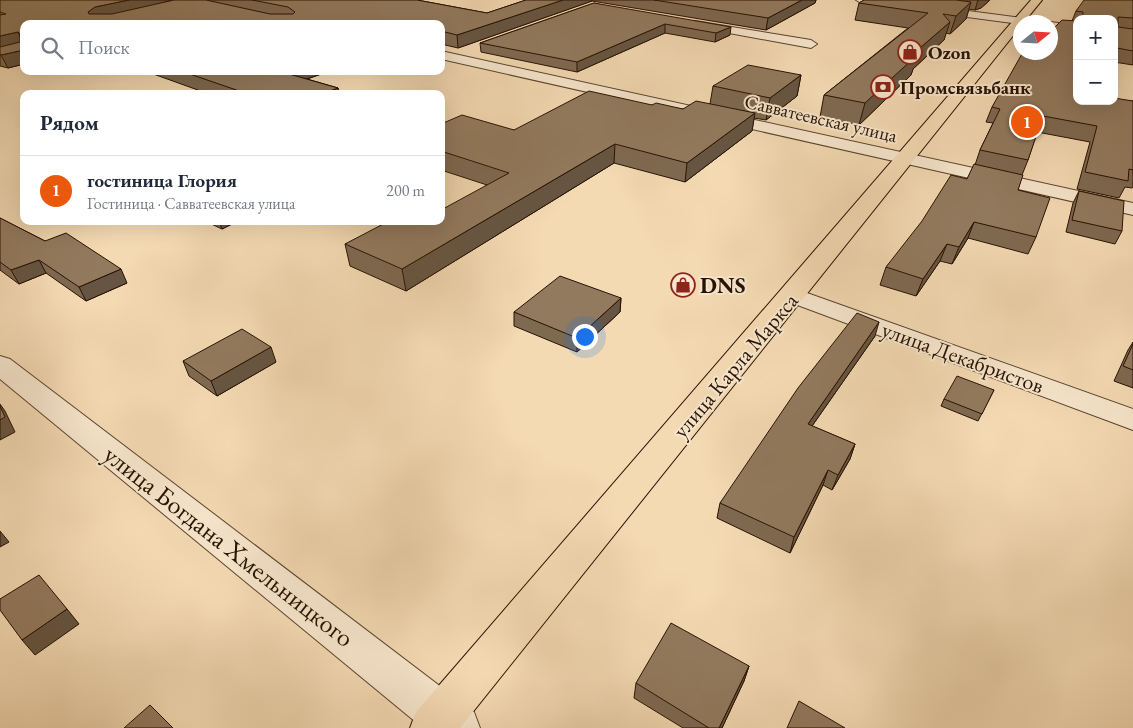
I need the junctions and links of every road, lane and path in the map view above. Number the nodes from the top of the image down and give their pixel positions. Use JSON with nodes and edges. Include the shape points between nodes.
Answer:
{"nodes":[{"id":1,"x":861,"y":0,"type":"edge"},
{"id":2,"x":1037,"y":0,"type":"edge"},
{"id":3,"x":1028,"y":15,"type":"edge"},
{"id":4,"x":1013,"y":21,"type":"edge"},
{"id":5,"x":688,"y":22,"type":"edge"},
{"id":6,"x":1058,"y":26,"type":"edge"},
{"id":7,"x":1073,"y":28,"type":"edge"},
{"id":8,"x":1013,"y":35,"type":"edge"},
{"id":9,"x":811,"y":44,"type":"dead end"},
{"id":10,"x":467,"y":50,"type":"edge"},
{"id":11,"x":445,"y":56,"type":"edge"},
{"id":12,"x":906,"y":159,"type":"junction"},
{"id":13,"x":1133,"y":209,"type":"edge"},
{"id":14,"x":793,"y":295,"type":"junction"},
{"id":15,"x":0,"y":365,"type":"edge"},
{"id":16,"x":1133,"y":420,"type":"edge"},
{"id":17,"x":444,"y":724,"type":"edge"}],
"edges":[{"from":1,"to":4,"type":"street"},
{"from":2,"to":3,"type":"highway","name":"улица Карла Маркса"},
{"from":5,"to":9,"type":"street"},
{"from":6,"to":7,"type":"street"},
{"from":8,"to":12,"type":"highway","name":"улица Карла Маркса"},
{"from":10,"to":11,"type":"street"},
{"from":11,"to":12,"type":"street","name":"Савватеевская улица"},
{"from":12,"to":13,"type":"street","name":"Савватеевская улица"},
{"from":12,"to":14,"type":"highway","name":"улица Карла Маркса"},
{"from":14,"to":16,"type":"street","name":"улица Декабристов"},
{"from":14,"to":17,"type":"highway","name":"улица Карла Маркса"},
{"from":15,"to":17,"type":"street","name":"улица Богдана Хмельницкого"}]}
